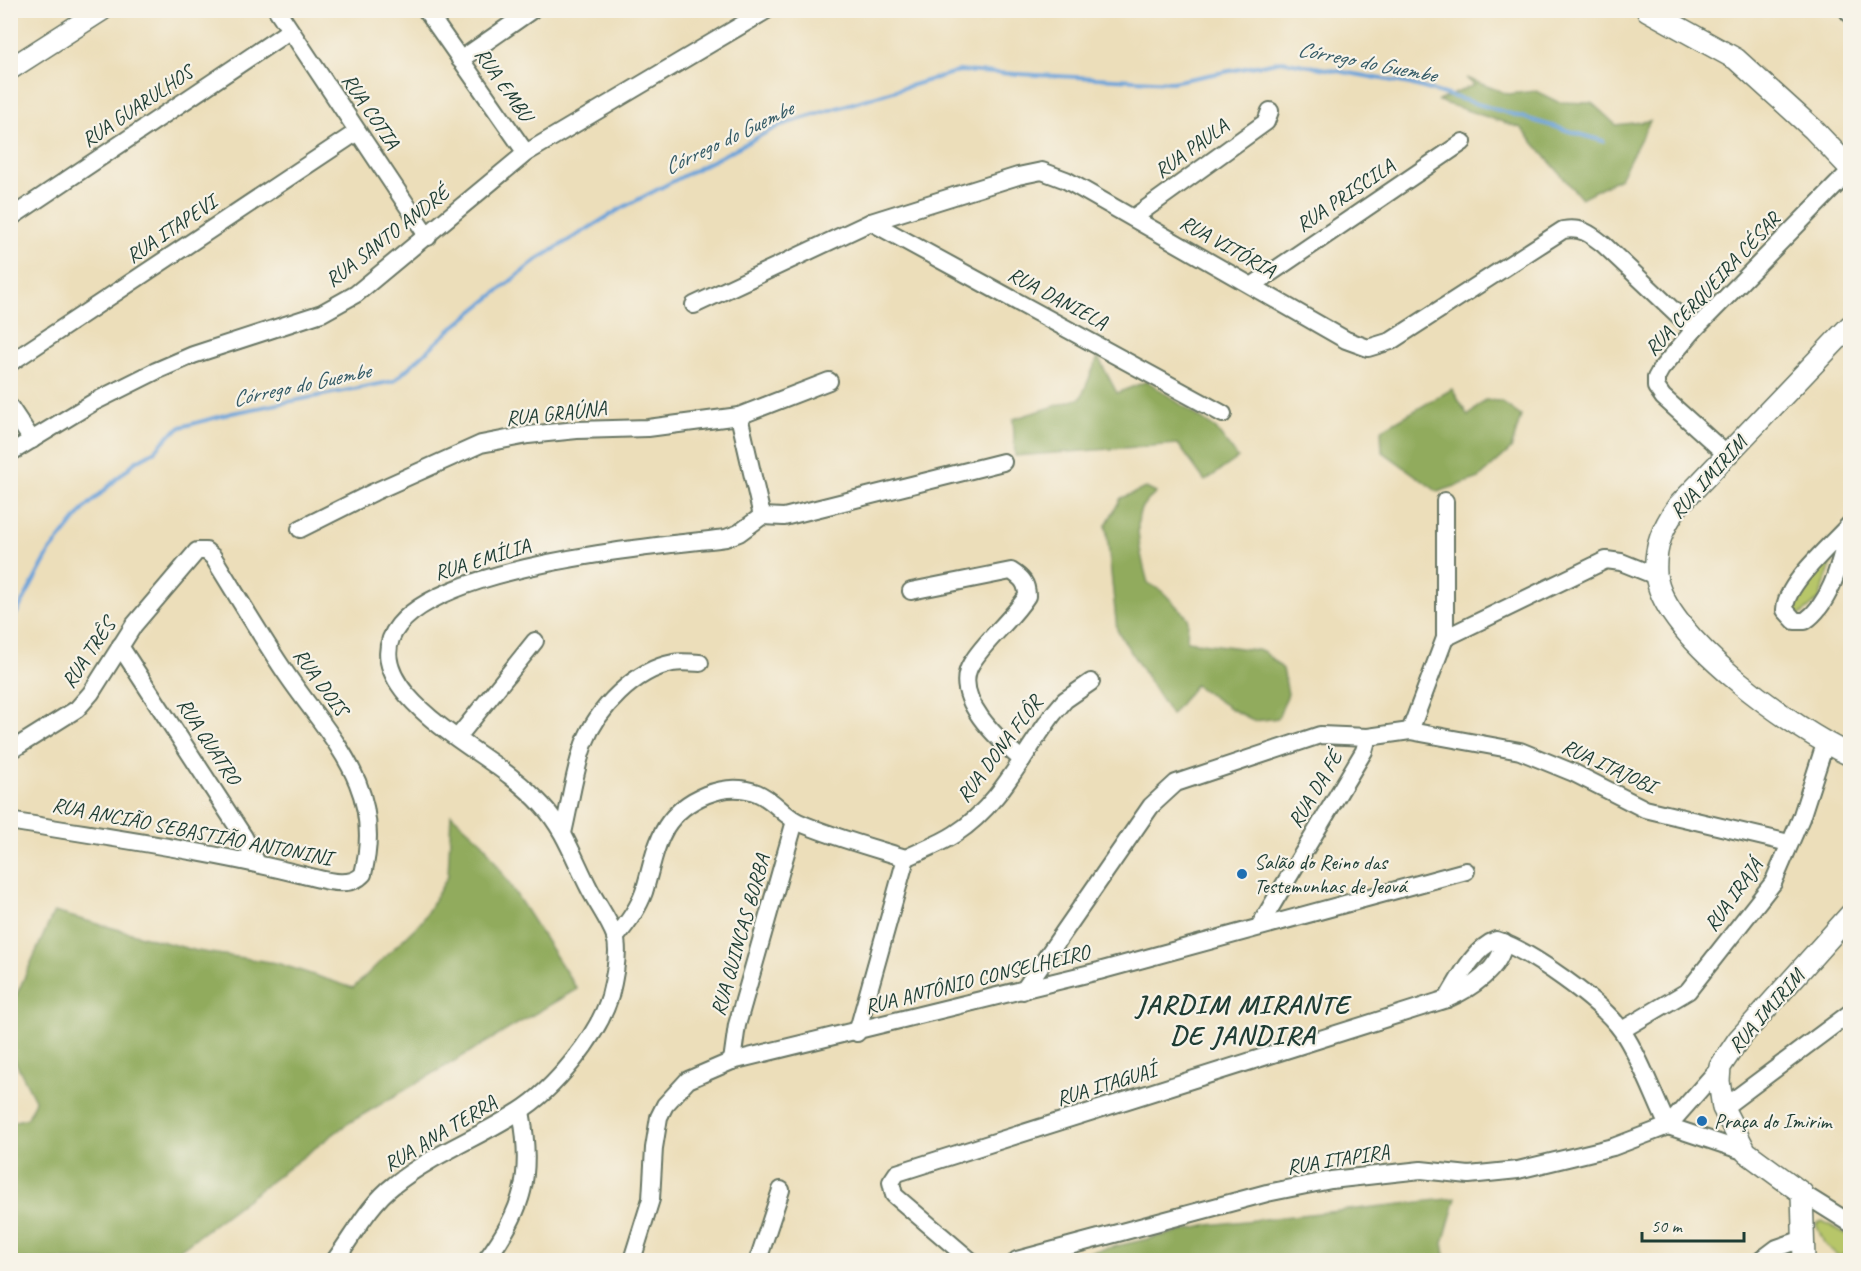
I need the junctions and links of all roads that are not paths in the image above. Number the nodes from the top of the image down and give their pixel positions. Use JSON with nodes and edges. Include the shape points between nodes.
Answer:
{"nodes":[{"id":1,"x":102,"y":10,"type":"edge"},
{"id":2,"x":277,"y":10,"type":"edge"},
{"id":3,"x":426,"y":10,"type":"edge"},
{"id":4,"x":532,"y":10,"type":"edge"},
{"id":5,"x":767,"y":10,"type":"edge"},
{"id":6,"x":1647,"y":10,"type":"edge"},
{"id":7,"x":1846,"y":10,"type":"edge"},
{"id":8,"x":1851,"y":14,"type":"edge"},
{"id":9,"x":290,"y":31,"type":"junction"},
{"id":10,"x":460,"y":60,"type":"junction"},
{"id":11,"x":10,"y":69,"type":"edge"},
{"id":12,"x":1270,"y":111,"type":"dead end"},
{"id":13,"x":357,"y":132,"type":"junction"},
{"id":14,"x":1463,"y":142,"type":"dead end"},
{"id":15,"x":526,"y":153,"type":"junction"},
{"id":16,"x":1851,"y":170,"type":"edge"},
{"id":17,"x":10,"y":218,"type":"edge"},
{"id":18,"x":1133,"y":218,"type":"junction"},
{"id":19,"x":871,"y":222,"type":"junction"},
{"id":20,"x":428,"y":237,"type":"junction"},
{"id":21,"x":1253,"y":285,"type":"junction"},
{"id":22,"x":694,"y":305,"type":"dead end"},
{"id":23,"x":1851,"y":326,"type":"edge"},
{"id":24,"x":1694,"y":330,"type":"junction"},
{"id":25,"x":10,"y":363,"type":"edge"},
{"id":26,"x":829,"y":381,"type":"dead end"},
{"id":27,"x":10,"y":407,"type":"edge"},
{"id":28,"x":1223,"y":414,"type":"dead end"},
{"id":29,"x":739,"y":416,"type":"junction"},
{"id":30,"x":32,"y":440,"type":"junction"},
{"id":31,"x":10,"y":453,"type":"edge"},
{"id":32,"x":1726,"y":454,"type":"junction"},
{"id":33,"x":1003,"y":462,"type":"dead end"},
{"id":34,"x":1445,"y":501,"type":"dead end"},
{"id":35,"x":762,"y":516,"type":"junction"},
{"id":36,"x":1851,"y":524,"type":"edge"},
{"id":37,"x":300,"y":529,"type":"dead end"},
{"id":38,"x":188,"y":561,"type":"joint"},
{"id":39,"x":1656,"y":576,"type":"junction"},
{"id":40,"x":911,"y":591,"type":"dead end"},
{"id":41,"x":1445,"y":638,"type":"junction"},
{"id":42,"x":535,"y":641,"type":"dead end"},
{"id":43,"x":120,"y":646,"type":"junction"},
{"id":44,"x":700,"y":663,"type":"dead end"},
{"id":45,"x":1091,"y":682,"type":"dead end"},
{"id":46,"x":1410,"y":731,"type":"junction"},
{"id":47,"x":458,"y":737,"type":"junction"},
{"id":48,"x":1368,"y":737,"type":"junction"},
{"id":49,"x":1825,"y":744,"type":"junction"},
{"id":50,"x":10,"y":751,"type":"edge"},
{"id":51,"x":1851,"y":755,"type":"edge"},
{"id":52,"x":1022,"y":760,"type":"junction"},
{"id":53,"x":10,"y":820,"type":"edge"},
{"id":54,"x":795,"y":821,"type":"junction"},
{"id":55,"x":562,"y":833,"type":"junction"},
{"id":56,"x":1789,"y":843,"type":"junction"},
{"id":57,"x":906,"y":858,"type":"junction"},
{"id":58,"x":257,"y":863,"type":"junction"},
{"id":59,"x":1466,"y":871,"type":"dead end"},
{"id":60,"x":363,"y":874,"type":"joint"},
{"id":61,"x":1851,"y":915,"type":"edge"},
{"id":62,"x":1260,"y":925,"type":"junction"},
{"id":63,"x":615,"y":938,"type":"junction"},
{"id":64,"x":1023,"y":991,"type":"junction"},
{"id":65,"x":1851,"y":1013,"type":"edge"},
{"id":66,"x":1622,"y":1030,"type":"junction"},
{"id":67,"x":857,"y":1033,"type":"junction"},
{"id":68,"x":732,"y":1061,"type":"junction"},
{"id":69,"x":1720,"y":1066,"type":"junction"},
{"id":70,"x":1723,"y":1108,"type":"junction"},
{"id":71,"x":521,"y":1111,"type":"junction"},
{"id":72,"x":1668,"y":1126,"type":"junction"},
{"id":73,"x":1746,"y":1152,"type":"junction"},
{"id":74,"x":781,"y":1190,"type":"dead end"},
{"id":75,"x":1802,"y":1192,"type":"junction"},
{"id":76,"x":1851,"y":1222,"type":"edge"},
{"id":77,"x":1803,"y":1239,"type":"junction"},
{"id":78,"x":335,"y":1260,"type":"edge"},
{"id":79,"x":486,"y":1260,"type":"edge"},
{"id":80,"x":632,"y":1260,"type":"edge"},
{"id":81,"x":758,"y":1260,"type":"edge"},
{"id":82,"x":970,"y":1260,"type":"edge"},
{"id":83,"x":1017,"y":1260,"type":"edge"},
{"id":84,"x":1761,"y":1260,"type":"edge"},
{"id":85,"x":1803,"y":1260,"type":"edge"}],
"edges":[{"from":1,"to":11,"type":"street"},
{"from":2,"to":9,"type":"street","name":"RUA COTIA"},
{"from":3,"to":10,"type":"street","name":"RUA EMBU"},
{"from":4,"to":10,"type":"street"},
{"from":5,"to":15,"type":"street","name":"RUA SANTO ANDRÉ"},
{"from":6,"to":16,"type":"street","via":[[1736,59],[1813,129]]},
{"from":7,"to":8,"type":"street"},
{"from":9,"to":13,"type":"street","name":"RUA COTIA"},
{"from":9,"to":17,"type":"street","name":"RUA GUARULHOS"},
{"from":10,"to":15,"type":"street","name":"RUA EMBU"},
{"from":12,"to":18,"type":"street","name":"RUA PAULA","via":[[1266,122]]},
{"from":13,"to":20,"type":"street","name":"RUA COTIA"},
{"from":13,"to":25,"type":"street","name":"RUA ITAPEVI"},
{"from":14,"to":21,"type":"street","name":"RUA PRISCILA"},
{"from":15,"to":20,"type":"street","name":"RUA SANTO ANDRÉ"},
{"from":16,"to":24,"type":"street","name":"RUA CERQUEIRA CÉSAR"},
{"from":18,"to":19,"type":"street","name":"RUA VITÓRIA","via":[[1066,180],[1042,171]]},
{"from":18,"to":21,"type":"street","name":"RUA VITÓRIA"},
{"from":19,"to":22,"type":"street","name":"RUA VITÓRIA"},
{"from":19,"to":28,"type":"street","name":"RUA DANIELA"},
{"from":20,"to":30,"type":"street","name":"RUA SANTO ANDRÉ","via":[[356,294],[322,313],[156,370]]},
{"from":21,"to":24,"type":"street","name":"RUA VITÓRIA","via":[[1346,340],[1368,348],[1379,347],[1563,230],[1576,228],[1589,232],[1603,244]]},
{"from":23,"to":32,"type":"street","name":"RUA IMIRIM"},
{"from":24,"to":32,"type":"street","name":"RUA CERQUEIRA CÉSAR","via":[[1661,369],[1656,387]]},
{"from":26,"to":29,"type":"street","name":"RUA GRAÚNA"},
{"from":27,"to":30,"type":"street"},
{"from":29,"to":35,"type":"street"},
{"from":29,"to":37,"type":"street","name":"RUA GRAÚNA","via":[[648,428],[528,435],[481,444]]},
{"from":30,"to":31,"type":"street","name":"RUA SANTO ANDRÉ"},
{"from":32,"to":39,"type":"street","name":"RUA IMIRIM","via":[[1662,529],[1656,552]]},
{"from":33,"to":35,"type":"street","via":[[784,517]]},
{"from":34,"to":41,"type":"street"},
{"from":35,"to":47,"type":"street","name":"RUA EMÍLIA","via":[[740,533],[726,538],[555,561],[485,578],[434,596],[416,608],[394,633],[389,660],[408,696]]},
{"from":36,"to":36,"type":"street","via":[[1821,604],[1805,621],[1795,621],[1785,610],[1789,595]]},
{"from":38,"to":43,"type":"street","name":"RUA TRÊS"},
{"from":38,"to":60,"type":"street","name":"RUA DOIS","via":[[201,550],[213,557],[282,668],[332,734],[356,774],[368,812],[369,838]]},
{"from":39,"to":41,"type":"street","via":[[1606,560]]},
{"from":39,"to":49,"type":"street","via":[[1681,624],[1719,664],[1756,699]]},
{"from":40,"to":52,"type":"street","via":[[1011,571],[1027,586],[1027,596],[969,666],[966,682],[970,699],[984,722]]},
{"from":41,"to":46,"type":"street"},
{"from":42,"to":47,"type":"street"},
{"from":43,"to":50,"type":"street","name":"RUA TRÊS","via":[[77,709]]},
{"from":43,"to":58,"type":"street","name":"RUA QUATRO"},
{"from":44,"to":55,"type":"street","via":[[673,662],[651,671],[630,684],[607,707],[585,743]]},
{"from":45,"to":52,"type":"street","name":"RUA DONA FLÔR","via":[[1065,700]]},
{"from":46,"to":48,"type":"street","name":"RUA ITAJOBI"},
{"from":46,"to":56,"type":"street","name":"RUA ITAJOBI","via":[[1520,751],[1645,809]]},
{"from":47,"to":55,"type":"street","name":"RUA EMÍLIA","via":[[523,786],[544,806]]},
{"from":48,"to":62,"type":"street","name":"RUA DA FÉ","via":[[1364,751]]},
{"from":48,"to":64,"type":"street","name":"RUA ITAJOBI","via":[[1320,735],[1176,783],[1163,792]]},
{"from":49,"to":51,"type":"street"},
{"from":49,"to":56,"type":"street","name":"RUA IRAJÁ"},
{"from":52,"to":57,"type":"street","name":"RUA DONA FLÔR","via":[[972,822]]},
{"from":53,"to":58,"type":"street","name":"RUA ANCIÃO SEBASTIÃO ANTONINI"},
{"from":54,"to":57,"type":"street"},
{"from":54,"to":63,"type":"street","via":[[776,803],[756,792],[716,790],[692,802],[665,829],[635,912]]},
{"from":54,"to":68,"type":"street","name":"RUA QUINCAS BORBA","via":[[737,1025]]},
{"from":55,"to":63,"type":"street","name":"RUA EMÍLIA"},
{"from":56,"to":66,"type":"street","name":"RUA IRAJÁ","via":[[1773,883],[1688,991]]},
{"from":57,"to":67,"type":"street"},
{"from":58,"to":60,"type":"street","name":"RUA ANCIÃO SEBASTIÃO ANTONINI","via":[[339,882],[354,881]]},
{"from":59,"to":62,"type":"street","name":"RUA ANTÔNIO CONSELHEIRO"},
{"from":61,"to":69,"type":"street","name":"RUA IMIRIM","via":[[1738,1040]]},
{"from":62,"to":64,"type":"street","name":"RUA ANTÔNIO CONSELHEIRO"},
{"from":63,"to":71,"type":"street","name":"RUA EMÍLIA","via":[[616,961],[600,1022],[565,1070]]},
{"from":64,"to":67,"type":"street","name":"RUA ANTÔNIO CONSELHEIRO"},
{"from":65,"to":70,"type":"street"},
{"from":66,"to":72,"type":"street","name":"RUA ITAGUAÍ"},
{"from":66,"to":82,"type":"street","name":"RUA ITAGUAÍ","via":[[1588,998],[1529,955],[1504,942],[1503,952],[1484,975],[1447,999],[906,1169],[893,1178],[894,1195]]},
{"from":67,"to":68,"type":"street","name":"RUA ANTÔNIO CONSELHEIRO"},
{"from":68,"to":80,"type":"street","name":"RUA ANTÔNIO CONSELHEIRO","via":[[688,1080],[664,1105],[654,1148],[651,1199]]},
{"from":69,"to":70,"type":"street","name":"RUA IMIRIM"},
{"from":69,"to":72,"type":"street","name":"RUA ITAPIRA"},
{"from":70,"to":73,"type":"street","name":"RUA IMIRIM"},
{"from":71,"to":78,"type":"street","name":"RUA ANA TERRA","via":[[393,1185]]},
{"from":71,"to":79,"type":"street","via":[[525,1143],[523,1190],[509,1229]]},
{"from":72,"to":73,"type":"street"},
{"from":72,"to":83,"type":"street","name":"RUA ITAPIRA","via":[[1613,1147],[1518,1170],[1469,1175],[1420,1170],[1380,1173],[1267,1193]]},
{"from":73,"to":75,"type":"street"},
{"from":74,"to":81,"type":"street"},
{"from":75,"to":76,"type":"street"},
{"from":75,"to":77,"type":"street"},
{"from":77,"to":84,"type":"street","via":[[1777,1248]]},
{"from":77,"to":85,"type":"street"}]}
